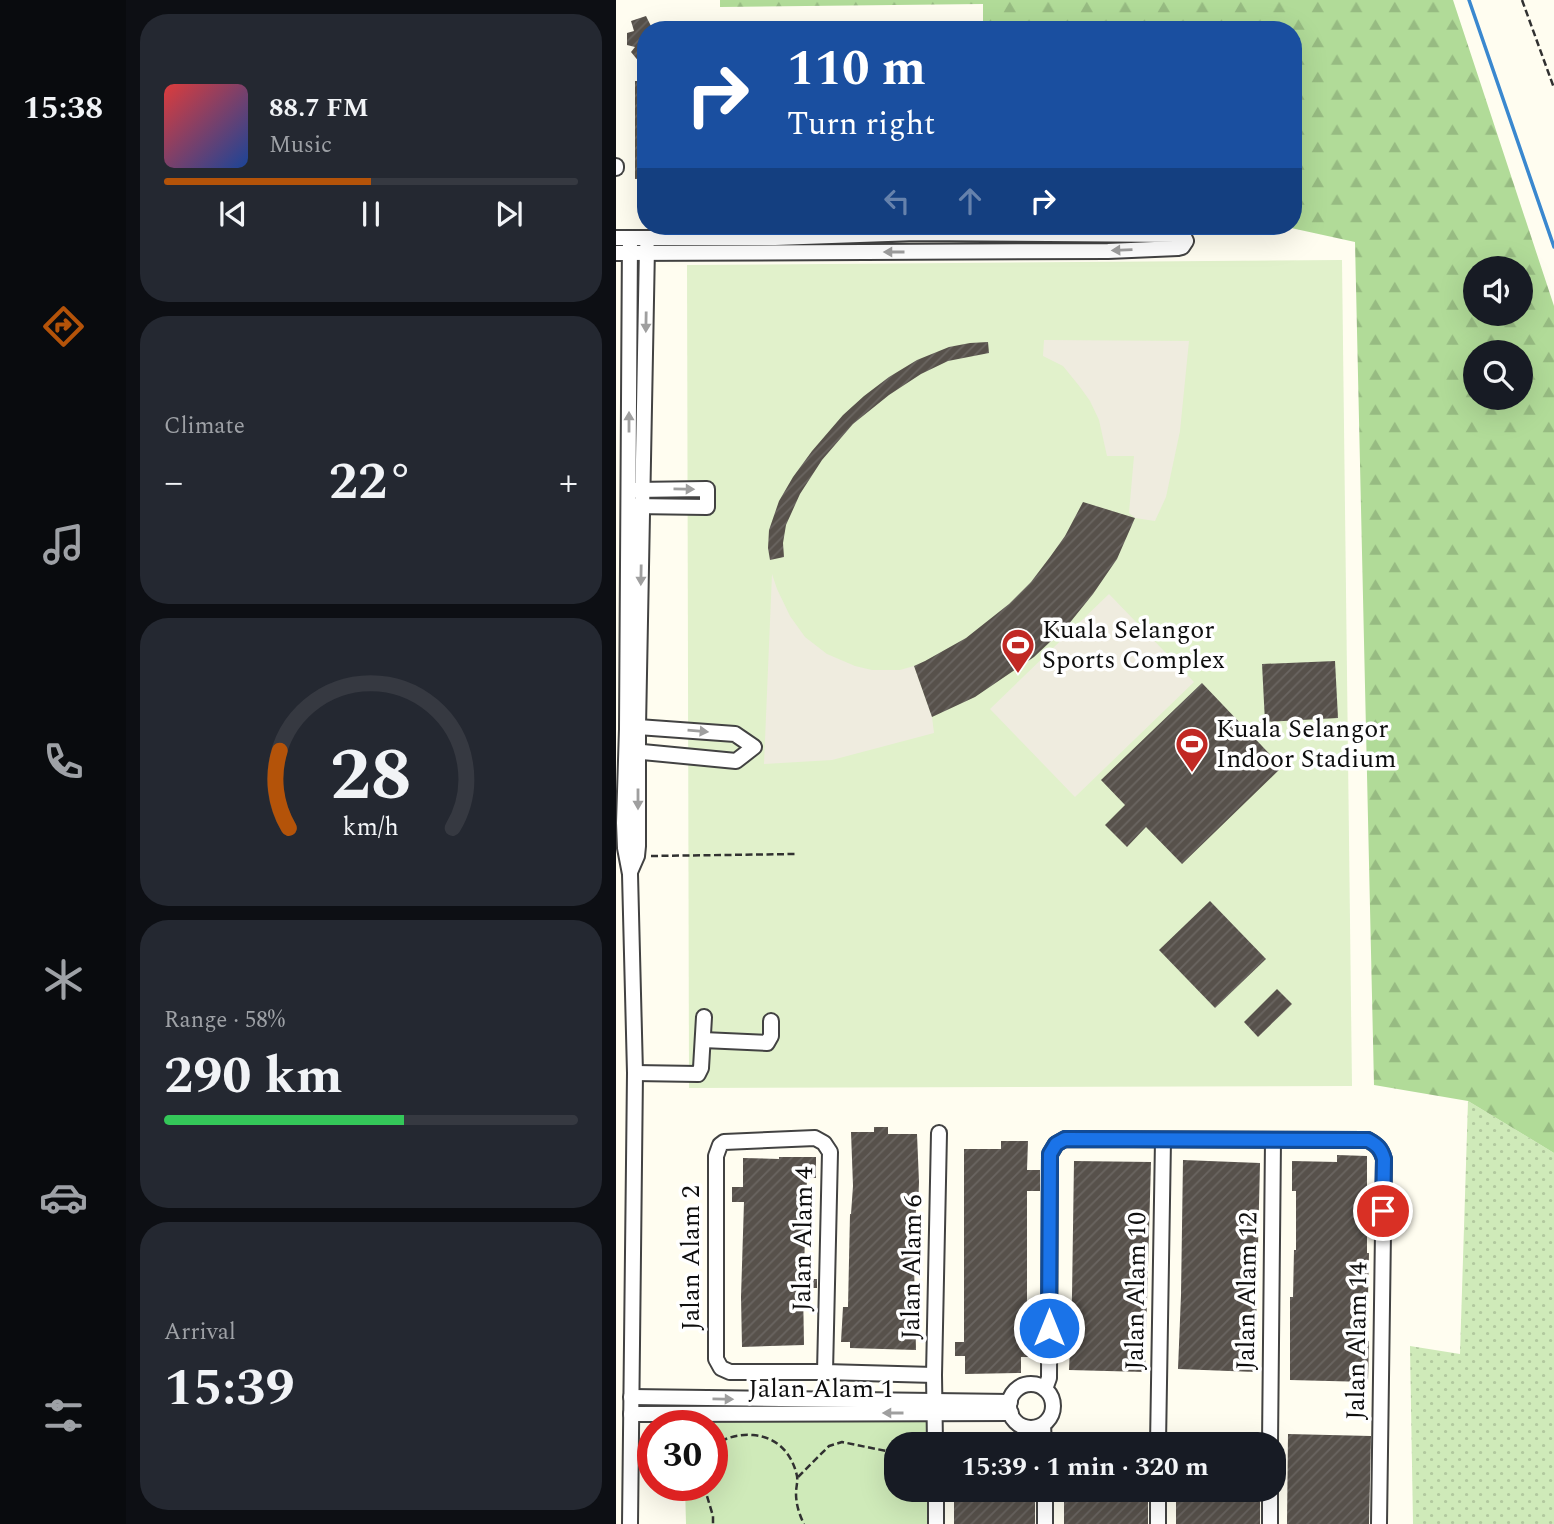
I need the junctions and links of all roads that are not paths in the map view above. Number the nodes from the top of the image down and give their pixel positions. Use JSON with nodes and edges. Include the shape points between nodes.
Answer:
{"nodes":[{"id":1,"x":700,"y":235,"type":"edge"},
{"id":2,"x":917,"y":235,"type":"edge"},
{"id":3,"x":1177,"y":235,"type":"edge"},
{"id":4,"x":647,"y":238,"type":"junction"},
{"id":5,"x":623,"y":246,"type":"edge"},
{"id":6,"x":920,"y":252,"type":"junction"},
{"id":7,"x":647,"y":253,"type":"junction"},
{"id":8,"x":635,"y":489,"type":"junction"},
{"id":9,"x":635,"y":506,"type":"junction"},
{"id":10,"x":633,"y":728,"type":"junction"},
{"id":11,"x":632,"y":751,"type":"junction"},
{"id":12,"x":629,"y":850,"type":"edge"},
{"id":13,"x":704,"y":1017,"type":"dead end"},
{"id":14,"x":771,"y":1021,"type":"dead end"},
{"id":15,"x":703,"y":1040,"type":"junction"},
{"id":16,"x":635,"y":1073,"type":"junction"},
{"id":17,"x":939,"y":1133,"type":"dead end"},
{"id":18,"x":1163,"y":1140,"type":"junction"},
{"id":19,"x":1273,"y":1140,"type":"junction"},
{"id":20,"x":716,"y":1156,"type":"joint"},
{"id":21,"x":632,"y":1371,"type":"junction"},
{"id":22,"x":825,"y":1372,"type":"junction"},
{"id":23,"x":934,"y":1375,"type":"junction"},
{"id":24,"x":1045,"y":1389,"type":"junction"},
{"id":25,"x":631,"y":1397,"type":"junction"},
{"id":26,"x":654,"y":1398,"type":"junction"},
{"id":27,"x":935,"y":1407,"type":"junction"},
{"id":28,"x":1010,"y":1408,"type":"junction"},
{"id":29,"x":728,"y":1411,"type":"edge"},
{"id":30,"x":631,"y":1414,"type":"junction"},
{"id":31,"x":637,"y":1414,"type":"edge"},
{"id":32,"x":1043,"y":1425,"type":"junction"},
{"id":33,"x":637,"y":1431,"type":"edge"},
{"id":34,"x":935,"y":1432,"type":"edge"},
{"id":35,"x":1043,"y":1432,"type":"edge"},
{"id":36,"x":1158,"y":1432,"type":"edge"},
{"id":37,"x":1270,"y":1432,"type":"edge"},
{"id":38,"x":631,"y":1438,"type":"junction"},
{"id":39,"x":936,"y":1502,"type":"edge"},
{"id":40,"x":1045,"y":1502,"type":"edge"},
{"id":41,"x":1158,"y":1502,"type":"edge"},
{"id":42,"x":1270,"y":1502,"type":"edge"},
{"id":43,"x":630,"y":1524,"type":"edge"},
{"id":44,"x":936,"y":1524,"type":"edge"},
{"id":45,"x":1045,"y":1524,"type":"edge"},
{"id":46,"x":1158,"y":1524,"type":"edge"},
{"id":47,"x":1270,"y":1524,"type":"edge"},
{"id":48,"x":1379,"y":1524,"type":"edge"}],
"edges":[{"from":1,"to":4,"type":"street"},
{"from":2,"to":6,"type":"street"},
{"from":3,"to":6,"type":"street","one_way":true,"via":[[1186,241],[1178,248]]},
{"from":4,"to":5,"type":"street"},
{"from":4,"to":7,"type":"street"},
{"from":5,"to":7,"type":"street"},
{"from":8,"to":5,"type":"street","one_way":true},
{"from":6,"to":7,"type":"street","one_way":true},
{"from":7,"to":8,"type":"street","one_way":true},
{"from":8,"to":9,"type":"street"},
{"from":8,"to":9,"type":"street","one_way":true,"via":[[708,489],[707,507]]},
{"from":9,"to":10,"type":"street"},
{"from":10,"to":11,"type":"street"},
{"from":10,"to":11,"type":"street","one_way":true,"via":[[735,734],[754,747],[736,761]]},
{"from":11,"to":12,"type":"street"},
{"from":12,"to":16,"type":"street"},
{"from":13,"to":15,"type":"street"},
{"from":14,"to":15,"type":"street","via":[[767,1043]]},
{"from":15,"to":16,"type":"street","via":[[698,1074]]},
{"from":16,"to":21,"type":"street"},
{"from":17,"to":23,"type":"street","name":"Jalan Alam 6"},
{"from":18,"to":19,"type":"street"},
{"from":18,"to":24,"type":"street","via":[[1065,1139],[1050,1154],[1049,1378]]},
{"from":18,"to":36,"type":"street","name":"Jalan Alam 10"},
{"from":19,"to":37,"type":"street","name":"Jalan Alam 12"},
{"from":19,"to":48,"type":"street","name":"Jalan Alam 14","via":[[1368,1140],[1382,1151]]},
{"from":20,"to":22,"type":"street","name":"Jalan Alam 2","via":[[716,1359],[730,1372]]},
{"from":20,"to":22,"type":"street","name":"Jalan Alam 4","via":[[720,1145],[731,1141],[815,1138],[830,1152]]},
{"from":21,"to":25,"type":"street"},
{"from":21,"to":26,"type":"street"},
{"from":22,"to":23,"type":"street"},
{"from":23,"to":27,"type":"street","name":"Jalan Alam 6"},
{"from":24,"to":28,"type":"street","via":[[1024,1385],[1012,1395]]},
{"from":24,"to":32,"type":"street","via":[[1054,1407]]},
{"from":25,"to":26,"type":"street","name":"Jalan Alam 1"},
{"from":25,"to":30,"type":"street"},
{"from":26,"to":27,"type":"street","name":"Jalan Alam 1","one_way":true},
{"from":27,"to":28,"type":"street","name":"Jalan Alam 1"},
{"from":27,"to":29,"type":"street","name":"Jalan Alam 1","one_way":true},
{"from":27,"to":34,"type":"street","name":"Jalan Alam 6"},
{"from":28,"to":32,"type":"street","via":[[1024,1427]]},
{"from":30,"to":31,"type":"street","name":"Jalan Alam 1"},
{"from":30,"to":38,"type":"street"},
{"from":32,"to":35,"type":"street"},
{"from":33,"to":38,"type":"street"},
{"from":38,"to":43,"type":"street"},
{"from":39,"to":44,"type":"street"},
{"from":40,"to":45,"type":"street"},
{"from":41,"to":46,"type":"street"},
{"from":42,"to":47,"type":"street"}]}
